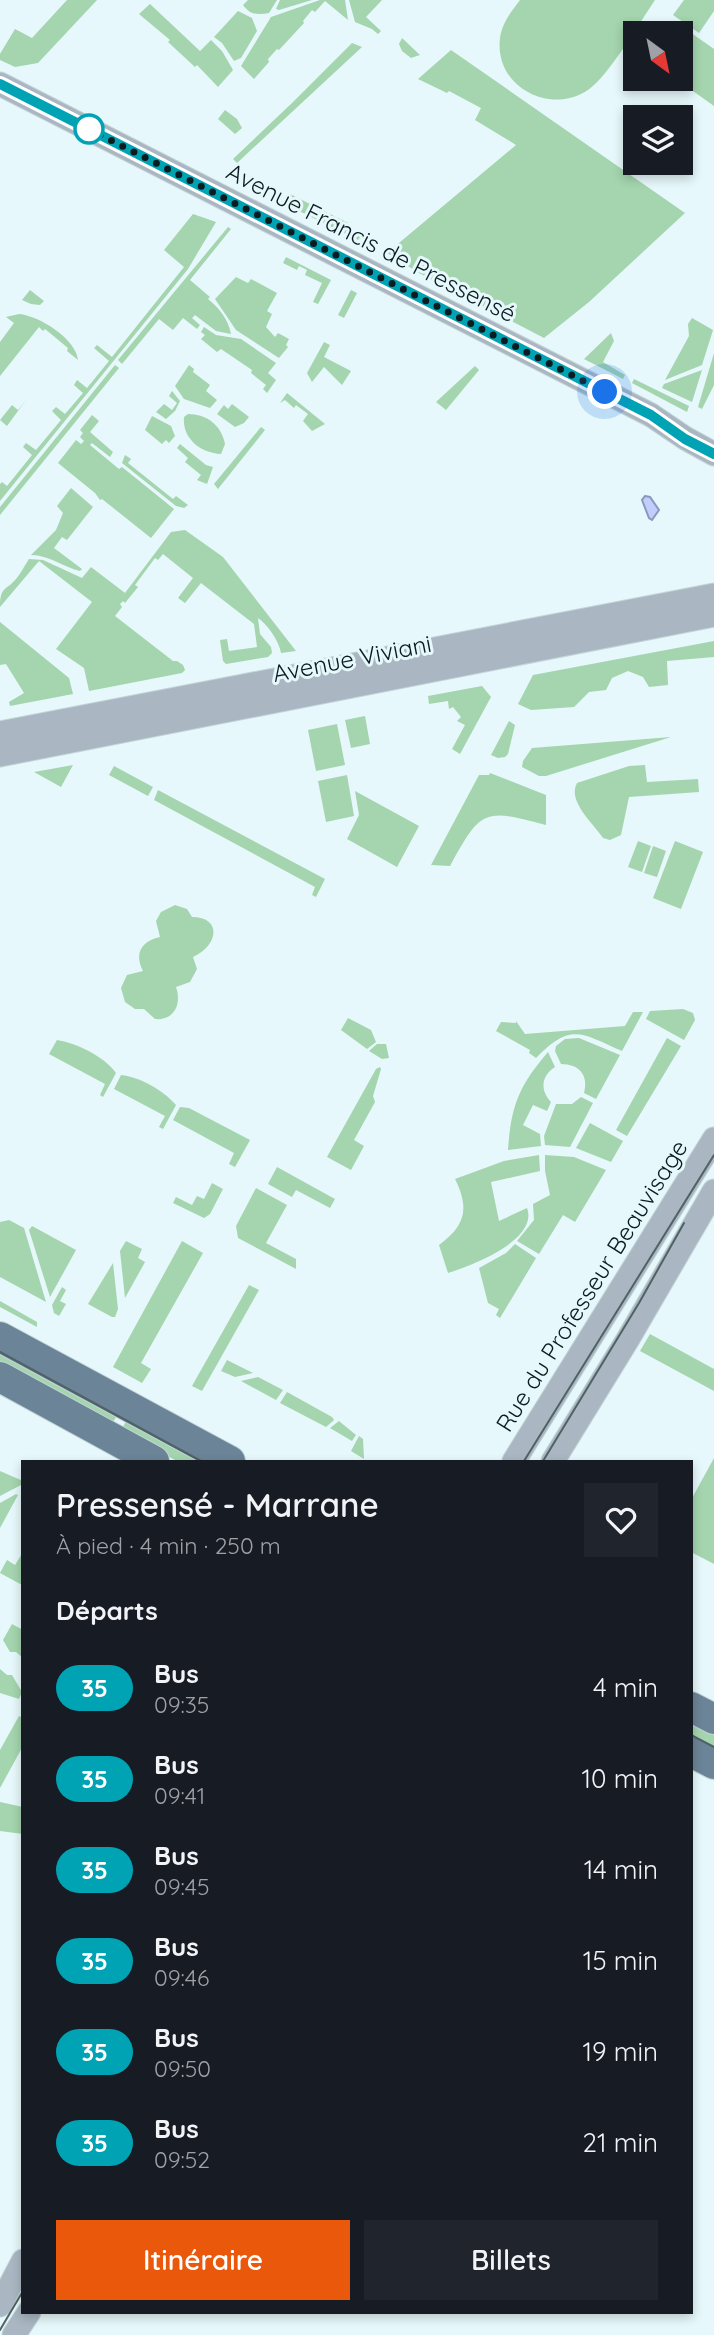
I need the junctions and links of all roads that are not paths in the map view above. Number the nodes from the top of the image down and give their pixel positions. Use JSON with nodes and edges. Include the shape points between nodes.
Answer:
{"nodes":[{"id":1,"x":0,"y":84,"type":"edge"},
{"id":2,"x":714,"y":454,"type":"edge"},
{"id":3,"x":714,"y":595,"type":"edge"},
{"id":4,"x":714,"y":615,"type":"edge"},
{"id":5,"x":0,"y":733,"type":"edge"},
{"id":6,"x":0,"y":755,"type":"edge"},
{"id":7,"x":714,"y":1139,"type":"edge"},
{"id":8,"x":714,"y":1191,"type":"edge"},
{"id":9,"x":0,"y":1337,"type":"edge"},
{"id":10,"x":0,"y":1377,"type":"edge"},
{"id":11,"x":152,"y":1460,"type":"edge"},
{"id":12,"x":228,"y":1460,"type":"edge"},
{"id":13,"x":515,"y":1460,"type":"edge"},
{"id":14,"x":554,"y":1460,"type":"edge"},
{"id":15,"x":693,"y":1708,"type":"edge"},
{"id":16,"x":714,"y":1719,"type":"edge"},
{"id":17,"x":693,"y":1753,"type":"edge"},
{"id":18,"x":714,"y":1764,"type":"edge"},
{"id":19,"x":21,"y":2266,"type":"edge"},
{"id":20,"x":0,"y":2305,"type":"edge"},
{"id":21,"x":28,"y":2314,"type":"edge"},
{"id":22,"x":15,"y":2335,"type":"edge"}],
"edges":[{"from":1,"to":2,"type":"street","name":"Avenue Francis de Pressensé","via":[[644,411]]},
{"from":3,"to":5,"type":"street","name":"Avenue Viviani"},
{"from":4,"to":6,"type":"street","name":"Avenue Viviani"},
{"from":7,"to":13,"type":"street","name":"Rue du Professeur Beauvisage"},
{"from":8,"to":14,"type":"street"},
{"from":9,"to":12,"type":"main road"},
{"from":10,"to":11,"type":"main road"},
{"from":15,"to":16,"type":"main road"},
{"from":17,"to":18,"type":"main road"},
{"from":19,"to":20,"type":"street"},
{"from":21,"to":22,"type":"street"}]}
